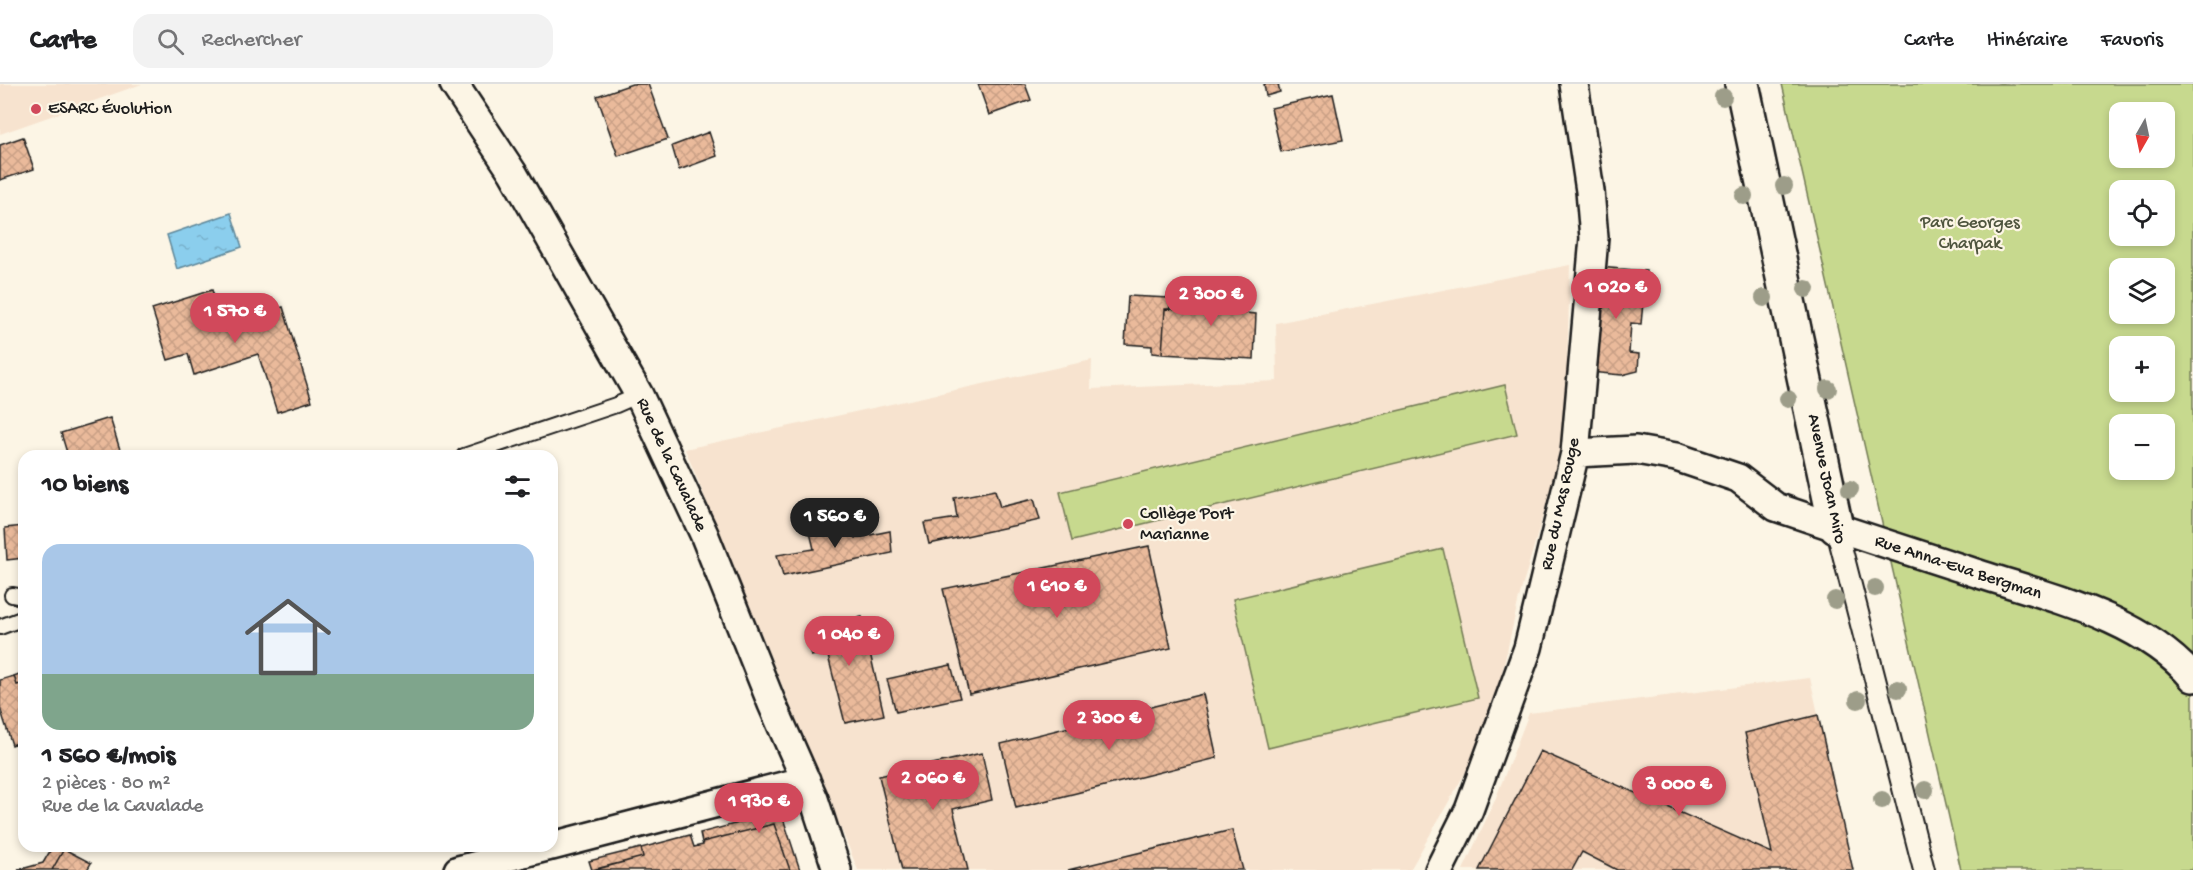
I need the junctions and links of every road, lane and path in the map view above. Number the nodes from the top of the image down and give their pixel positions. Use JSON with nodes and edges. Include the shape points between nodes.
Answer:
{"nodes":[{"id":1,"x":454,"y":84,"type":"edge"},
{"id":2,"x":1574,"y":84,"type":"edge"},
{"id":3,"x":1742,"y":84,"type":"edge"},
{"id":4,"x":639,"y":395,"type":"junction"},
{"id":5,"x":482,"y":450,"type":"edge"},
{"id":6,"x":1575,"y":453,"type":"junction"},
{"id":7,"x":1836,"y":527,"type":"junction"},
{"id":8,"x":18,"y":620,"type":"edge"},
{"id":9,"x":0,"y":627,"type":"edge"},
{"id":10,"x":2193,"y":678,"type":"edge"},
{"id":11,"x":806,"y":780,"type":"junction"},
{"id":12,"x":558,"y":844,"type":"edge"},
{"id":13,"x":528,"y":852,"type":"edge"},
{"id":14,"x":458,"y":870,"type":"edge"},
{"id":15,"x":837,"y":870,"type":"edge"},
{"id":16,"x":1439,"y":870,"type":"edge"},
{"id":17,"x":1924,"y":870,"type":"edge"}],
"edges":[{"from":1,"to":4,"type":"street","name":"Rue de la Cavalade","via":[[513,173]]},
{"from":2,"to":6,"type":"street","name":"Rue du Mas Rouge","via":[[1594,238]]},
{"from":3,"to":7,"type":"street","name":"Avenue Joan Miro"},
{"from":4,"to":5,"type":"lane"},
{"from":4,"to":11,"type":"street","name":"Rue de la Cavalade","via":[[704,534]]},
{"from":6,"to":7,"type":"street","name":"Rue Anna-Eva Bergman","via":[[1636,450],[1676,457],[1738,478],[1776,507]]},
{"from":6,"to":16,"type":"street","name":"Rue du Mas Rouge","via":[[1528,648],[1469,810]]},
{"from":7,"to":10,"type":"street","name":"Rue Anna-Eva Bergman","via":[[2088,610],[2147,638]]},
{"from":7,"to":17,"type":"street","name":"Avenue Joan Miro"},
{"from":8,"to":9,"type":"lane"},
{"from":11,"to":12,"type":"street"},
{"from":11,"to":15,"type":"street","name":"Rue de la Cavalade"},
{"from":13,"to":14,"type":"street"}]}
